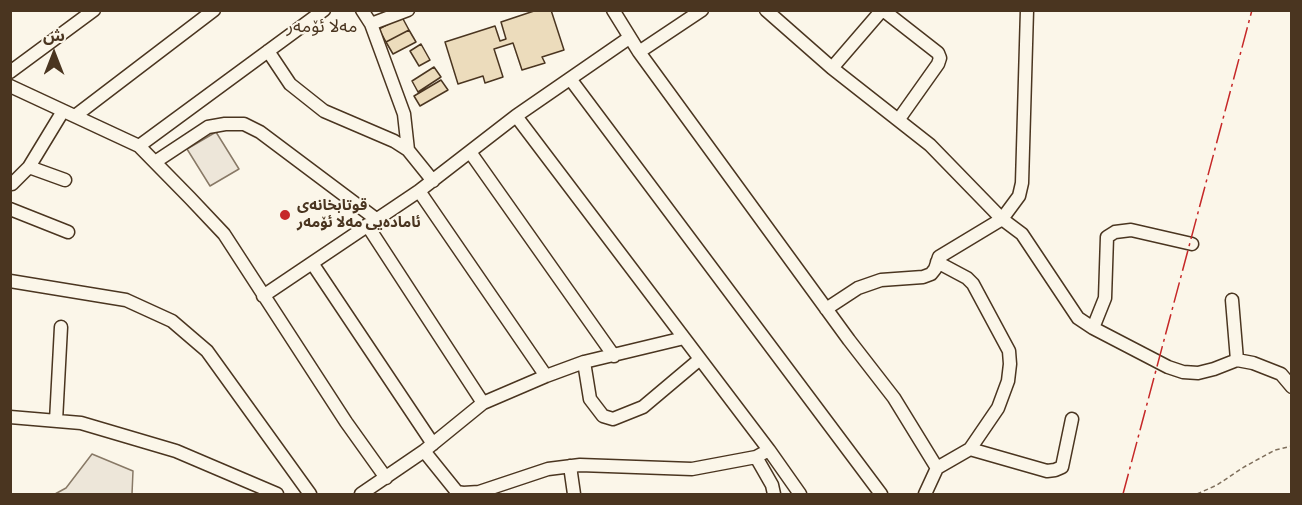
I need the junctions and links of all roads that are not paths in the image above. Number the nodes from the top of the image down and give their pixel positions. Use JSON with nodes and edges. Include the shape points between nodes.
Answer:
{"nodes":[{"id":1,"x":94,"y":10,"type":"edge"},
{"id":2,"x":214,"y":10,"type":"edge"},
{"id":3,"x":324,"y":10,"type":"edge"},
{"id":4,"x":362,"y":10,"type":"edge"},
{"id":5,"x":408,"y":10,"type":"edge"},
{"id":6,"x":613,"y":10,"type":"edge"},
{"id":7,"x":702,"y":10,"type":"edge"},
{"id":8,"x":766,"y":10,"type":"edge"},
{"id":9,"x":883,"y":10,"type":"edge"},
{"id":10,"x":1028,"y":10,"type":"edge"},
{"id":11,"x":371,"y":24,"type":"junction"},
{"id":12,"x":629,"y":38,"type":"junction"},
{"id":13,"x":268,"y":51,"type":"junction"},
{"id":14,"x":639,"y":52,"type":"junction"},
{"id":15,"x":832,"y":68,"type":"junction"},
{"id":16,"x":10,"y":72,"type":"edge"},
{"id":17,"x":571,"y":80,"type":"junction"},
{"id":18,"x":10,"y":86,"type":"edge"},
{"id":19,"x":69,"y":113,"type":"junction"},
{"id":20,"x":516,"y":116,"type":"junction"},
{"id":21,"x":899,"y":119,"type":"junction"},
{"id":22,"x":139,"y":146,"type":"junction"},
{"id":23,"x":408,"y":150,"type":"junction"},
{"id":24,"x":470,"y":152,"type":"junction"},
{"id":25,"x":155,"y":162,"type":"junction"},
{"id":26,"x":29,"y":167,"type":"junction"},
{"id":27,"x":65,"y":180,"type":"dead end"},
{"id":28,"x":433,"y":181,"type":"junction"},
{"id":29,"x":11,"y":183,"type":"edge"},
{"id":30,"x":419,"y":191,"type":"junction"},
{"id":31,"x":10,"y":209,"type":"edge"},
{"id":32,"x":1002,"y":219,"type":"junction"},
{"id":33,"x":371,"y":222,"type":"junction"},
{"id":34,"x":68,"y":232,"type":"dead end"},
{"id":35,"x":1192,"y":244,"type":"dead end"},
{"id":36,"x":937,"y":262,"type":"junction"},
{"id":37,"x":312,"y":263,"type":"junction"},
{"id":38,"x":10,"y":281,"type":"edge"},
{"id":39,"x":263,"y":296,"type":"junction"},
{"id":40,"x":1232,"y":300,"type":"dead end"},
{"id":41,"x":826,"y":309,"type":"junction"},
{"id":42,"x":62,"y":327,"type":"dead end"},
{"id":43,"x":1093,"y":328,"type":"junction"},
{"id":44,"x":684,"y":338,"type":"junction"},
{"id":45,"x":614,"y":356,"type":"junction"},
{"id":46,"x":700,"y":359,"type":"junction"},
{"id":47,"x":1237,"y":360,"type":"junction"},
{"id":48,"x":584,"y":362,"type":"junction"},
{"id":49,"x":546,"y":376,"type":"junction"},
{"id":50,"x":1292,"y":387,"type":"edge"},
{"id":51,"x":483,"y":403,"type":"junction"},
{"id":52,"x":10,"y":417,"type":"edge"},
{"id":53,"x":1072,"y":419,"type":"dead end"},
{"id":54,"x":56,"y":421,"type":"junction"},
{"id":55,"x":429,"y":447,"type":"junction"},
{"id":56,"x":970,"y":449,"type":"junction"},
{"id":57,"x":769,"y":450,"type":"junction"},
{"id":58,"x":756,"y":458,"type":"junction"},
{"id":59,"x":570,"y":466,"type":"junction"},
{"id":60,"x":937,"y":468,"type":"junction"},
{"id":61,"x":386,"y":478,"type":"junction"},
{"id":62,"x":480,"y":493,"type":"edge"},
{"id":63,"x":462,"y":494,"type":"edge"},
{"id":64,"x":277,"y":495,"type":"edge"},
{"id":65,"x":310,"y":495,"type":"edge"},
{"id":66,"x":360,"y":495,"type":"edge"},
{"id":67,"x":574,"y":495,"type":"edge"},
{"id":68,"x":774,"y":495,"type":"edge"},
{"id":69,"x":800,"y":495,"type":"edge"},
{"id":70,"x":881,"y":495,"type":"edge"},
{"id":71,"x":925,"y":495,"type":"edge"}],
"edges":[{"from":1,"to":16,"type":"street"},
{"from":2,"to":19,"type":"street"},
{"from":3,"to":13,"type":"street"},
{"from":4,"to":11,"type":"street"},
{"from":5,"to":11,"type":"street"},
{"from":6,"to":12,"type":"street"},
{"from":7,"to":14,"type":"street"},
{"from":8,"to":15,"type":"street"},
{"from":9,"to":15,"type":"street"},
{"from":9,"to":21,"type":"street","via":[[940,58]]},
{"from":10,"to":32,"type":"street","via":[[1022,183],[1019,196]]},
{"from":11,"to":23,"type":"street","via":[[404,114]]},
{"from":12,"to":14,"type":"street"},
{"from":12,"to":17,"type":"street"},
{"from":13,"to":22,"type":"street"},
{"from":13,"to":23,"type":"street","via":[[290,84],[324,111]]},
{"from":14,"to":41,"type":"street"},
{"from":15,"to":21,"type":"street"},
{"from":17,"to":20,"type":"street"},
{"from":17,"to":70,"type":"street"},
{"from":18,"to":19,"type":"street"},
{"from":19,"to":22,"type":"street"},
{"from":19,"to":26,"type":"street"},
{"from":20,"to":24,"type":"street"},
{"from":20,"to":44,"type":"street"},
{"from":21,"to":32,"type":"street"},
{"from":22,"to":25,"type":"street"},
{"from":23,"to":28,"type":"street"},
{"from":24,"to":28,"type":"street"},
{"from":24,"to":45,"type":"street"},
{"from":25,"to":33,"type":"street","via":[[208,127],[244,124],[260,132]]},
{"from":25,"to":39,"type":"street","via":[[224,234]]},
{"from":26,"to":27,"type":"street"},
{"from":26,"to":29,"type":"street"},
{"from":28,"to":30,"type":"street"},
{"from":30,"to":33,"type":"street"},
{"from":30,"to":49,"type":"street"},
{"from":31,"to":34,"type":"street"},
{"from":32,"to":36,"type":"street","via":[[946,252]]},
{"from":32,"to":43,"type":"street","via":[[1022,234],[1078,318]]},
{"from":33,"to":37,"type":"street"},
{"from":33,"to":51,"type":"street"},
{"from":35,"to":43,"type":"street","via":[[1131,230],[1107,237],[1104,298]]},
{"from":36,"to":41,"type":"street","via":[[931,274],[881,280],[858,288]]},
{"from":36,"to":56,"type":"street","via":[[973,284],[1010,351],[1008,381],[998,408]]},
{"from":37,"to":39,"type":"street"},
{"from":37,"to":55,"type":"street"},
{"from":38,"to":65,"type":"street","via":[[126,300],[172,321],[207,351]]},
{"from":39,"to":61,"type":"street"},
{"from":40,"to":47,"type":"street"},
{"from":41,"to":60,"type":"street","via":[[894,398]]},
{"from":42,"to":54,"type":"street"},
{"from":43,"to":47,"type":"street","via":[[1184,372],[1198,373]]},
{"from":44,"to":45,"type":"street"},
{"from":44,"to":46,"type":"street"},
{"from":45,"to":48,"type":"street"},
{"from":46,"to":48,"type":"street","via":[[643,407],[613,418],[603,416],[590,399]]},
{"from":46,"to":57,"type":"street"},
{"from":47,"to":50,"type":"street","via":[[1281,374]]},
{"from":48,"to":49,"type":"street"},
{"from":49,"to":51,"type":"street"},
{"from":51,"to":55,"type":"street"},
{"from":52,"to":54,"type":"street"},
{"from":53,"to":56,"type":"street","via":[[1062,467],[1055,470]]},
{"from":54,"to":64,"type":"street","via":[[81,423],[176,451]]},
{"from":55,"to":61,"type":"street"},
{"from":55,"to":63,"type":"street"},
{"from":56,"to":60,"type":"street"},
{"from":57,"to":58,"type":"street"},
{"from":57,"to":69,"type":"street"},
{"from":58,"to":59,"type":"street","via":[[692,469]]},
{"from":58,"to":68,"type":"street"},
{"from":59,"to":62,"type":"street","via":[[548,469]]},
{"from":59,"to":67,"type":"street"},
{"from":60,"to":71,"type":"street"},
{"from":61,"to":66,"type":"street"},
{"from":62,"to":63,"type":"street"}]}
